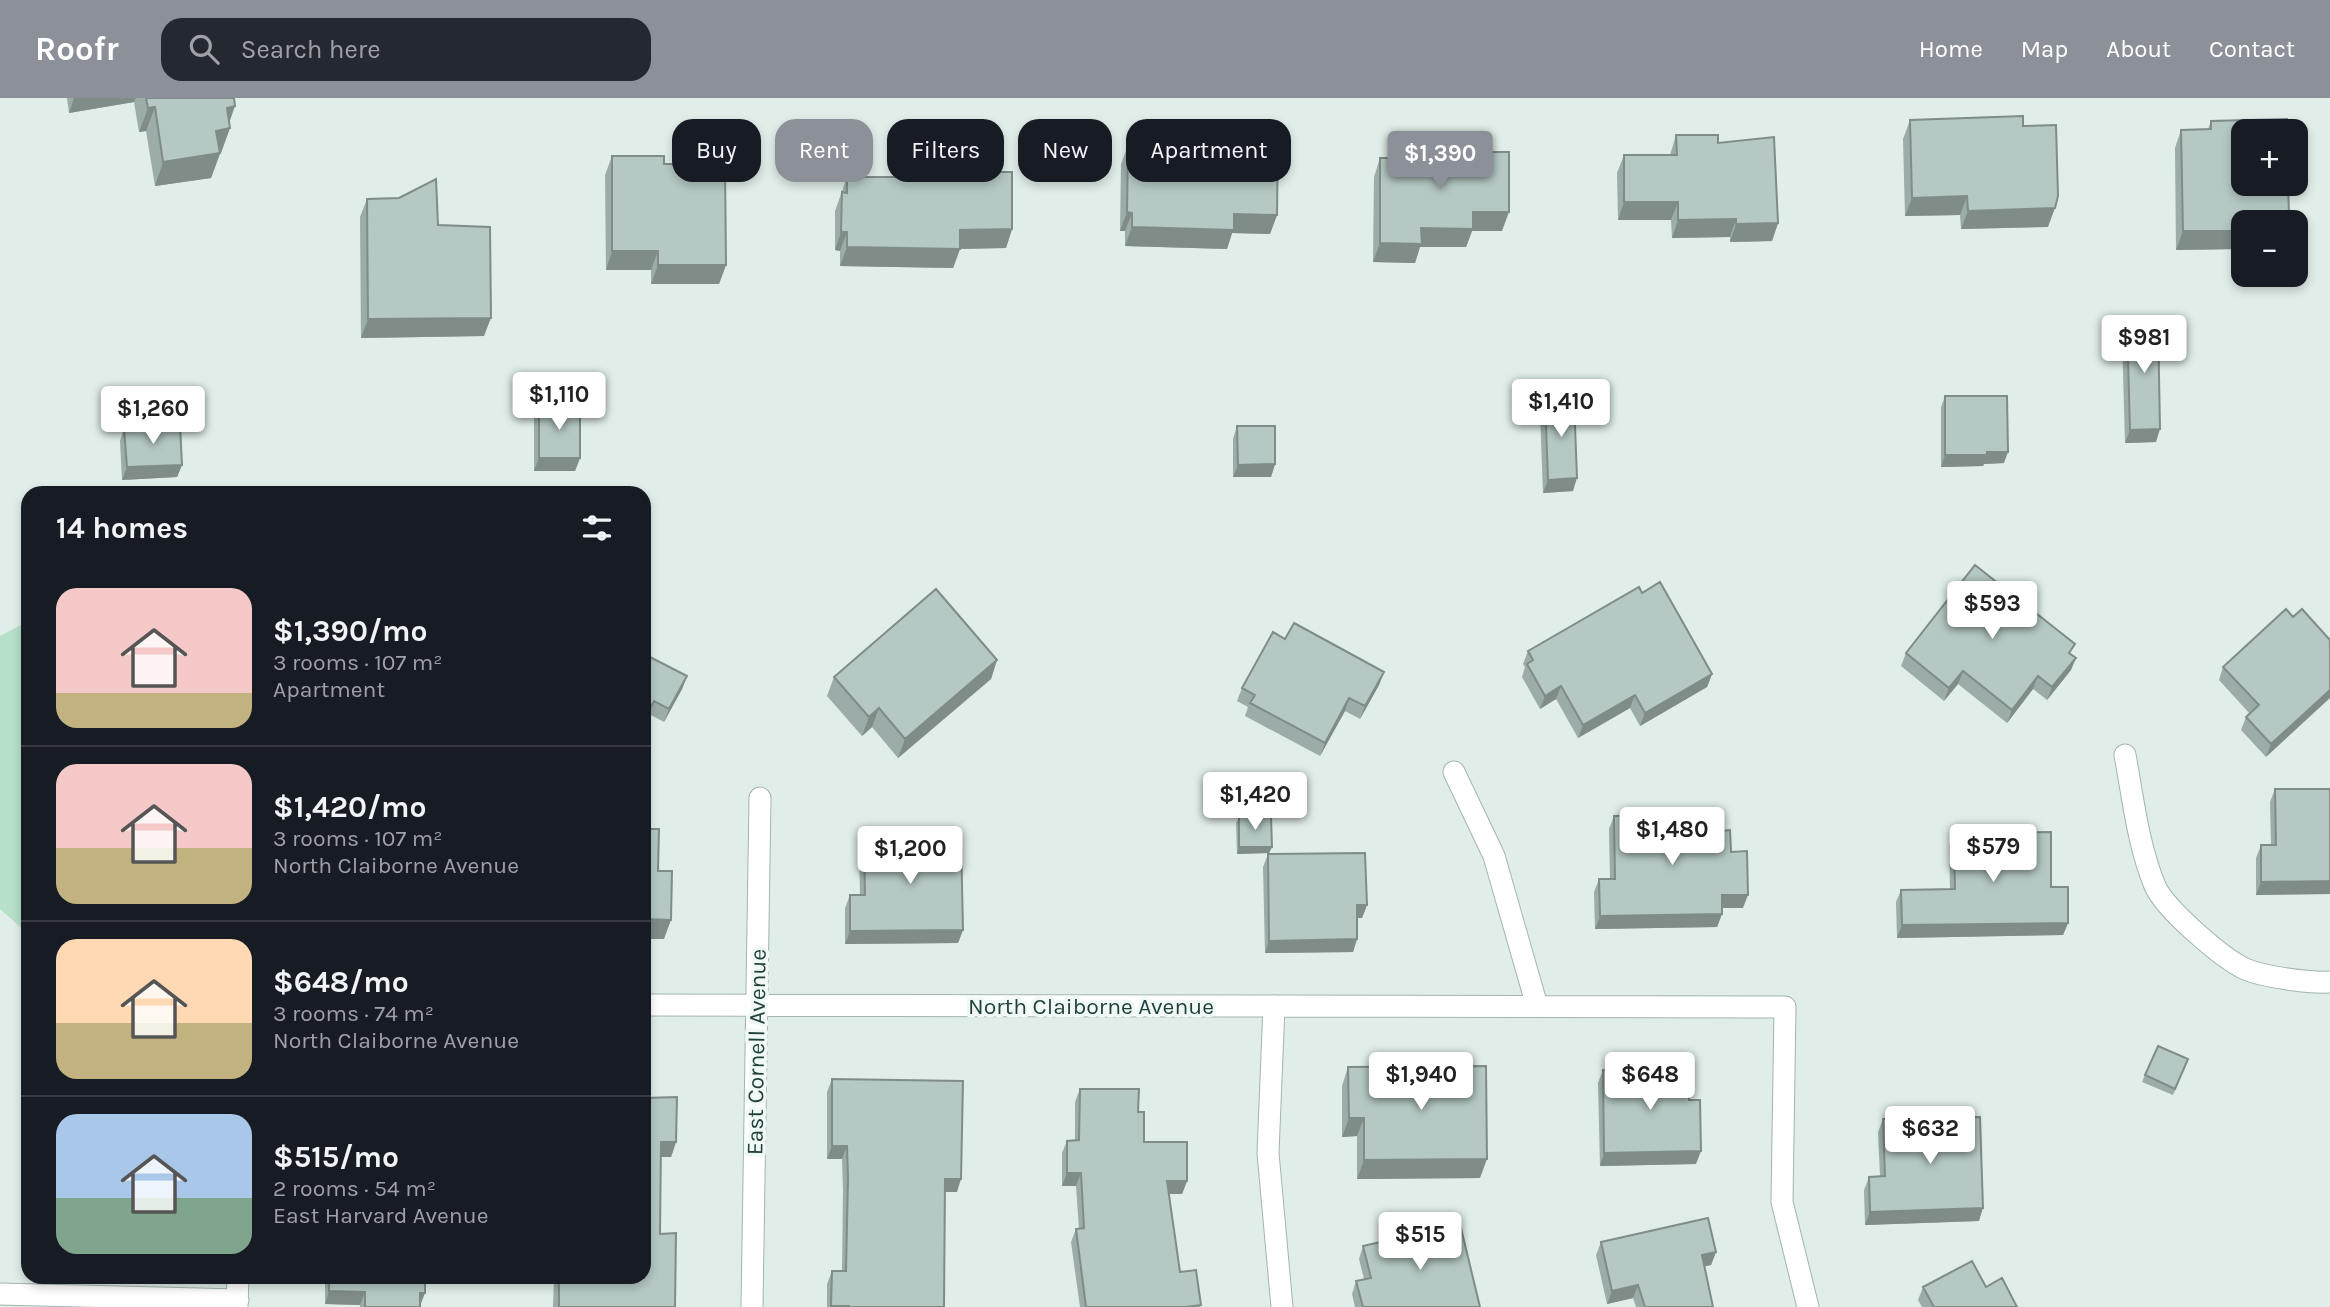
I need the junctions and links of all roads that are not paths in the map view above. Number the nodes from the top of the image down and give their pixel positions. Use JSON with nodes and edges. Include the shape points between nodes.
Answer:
{"nodes":[{"id":1,"x":2125,"y":755,"type":"dead end"},
{"id":2,"x":1454,"y":772,"type":"dead end"},
{"id":3,"x":760,"y":798,"type":"dead end"},
{"id":4,"x":2330,"y":982,"type":"edge"},
{"id":5,"x":651,"y":1005,"type":"edge"},
{"id":6,"x":757,"y":1005,"type":"junction"},
{"id":7,"x":1274,"y":1006,"type":"junction"},
{"id":8,"x":1537,"y":1006,"type":"junction"},
{"id":9,"x":238,"y":1284,"type":"edge"},
{"id":10,"x":0,"y":1294,"type":"edge"},
{"id":11,"x":237,"y":1303,"type":"edge"},
{"id":12,"x":752,"y":1307,"type":"edge"},
{"id":13,"x":1282,"y":1307,"type":"edge"},
{"id":14,"x":1808,"y":1307,"type":"edge"}],
"edges":[{"from":1,"to":4,"type":"street","via":[[2156,888],[2192,930],[2246,969]]},
{"from":2,"to":8,"type":"street","via":[[1494,856]]},
{"from":3,"to":6,"type":"street","name":"East Cornell Avenue"},
{"from":5,"to":6,"type":"street","name":"North Claiborne Avenue"},
{"from":6,"to":7,"type":"street","name":"North Claiborne Avenue"},
{"from":6,"to":12,"type":"street","name":"East Cornell Avenue"},
{"from":7,"to":8,"type":"street","name":"North Claiborne Avenue"},
{"from":7,"to":13,"type":"street","via":[[1268,1153]]},
{"from":8,"to":14,"type":"street","name":"North Claiborne Avenue","via":[[1785,1007],[1782,1202]]},
{"from":9,"to":11,"type":"street"},
{"from":10,"to":11,"type":"street"}]}
